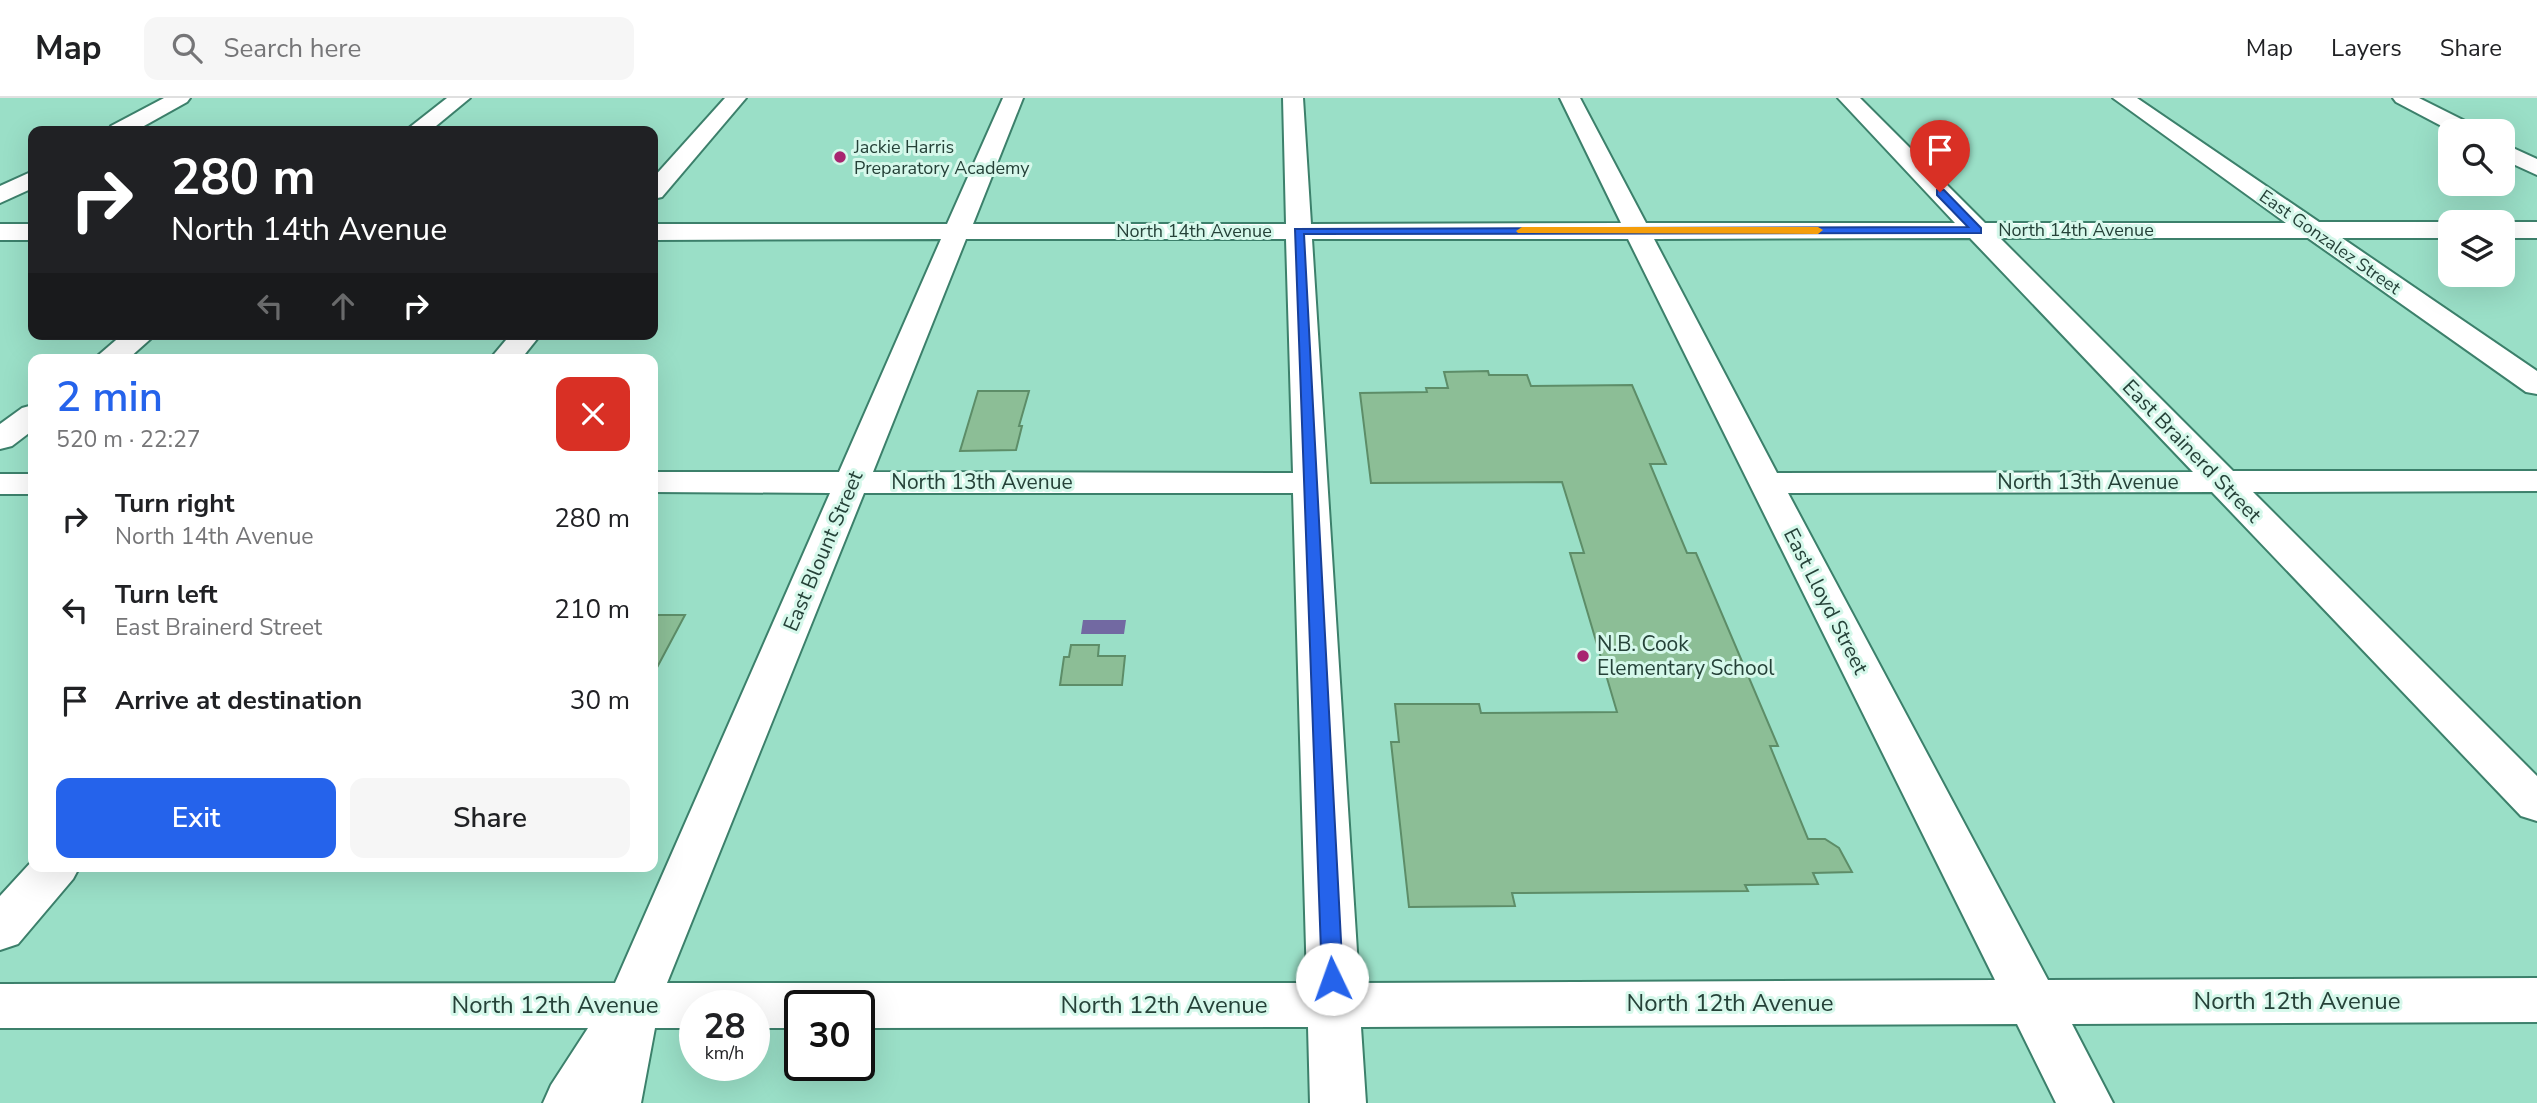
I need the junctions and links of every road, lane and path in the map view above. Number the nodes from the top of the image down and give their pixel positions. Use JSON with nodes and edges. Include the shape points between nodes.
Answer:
{"nodes":[{"id":1,"x":180,"y":98,"type":"edge"},
{"id":2,"x":460,"y":98,"type":"edge"},
{"id":3,"x":736,"y":98,"type":"edge"},
{"id":4,"x":1013,"y":98,"type":"edge"},
{"id":5,"x":1293,"y":98,"type":"edge"},
{"id":6,"x":1570,"y":98,"type":"edge"},
{"id":7,"x":1848,"y":98,"type":"edge"},
{"id":8,"x":2123,"y":98,"type":"edge"},
{"id":9,"x":2403,"y":98,"type":"edge"},
{"id":10,"x":2444,"y":119,"type":"edge"},
{"id":11,"x":128,"y":126,"type":"edge"},
{"id":12,"x":423,"y":126,"type":"edge"},
{"id":13,"x":2515,"y":157,"type":"edge"},
{"id":14,"x":2537,"y":168,"type":"edge"},
{"id":15,"x":28,"y":181,"type":"edge"},
{"id":16,"x":658,"y":186,"type":"edge"},
{"id":17,"x":0,"y":196,"type":"edge"},
{"id":18,"x":1977,"y":230,"type":"junction"},
{"id":19,"x":2313,"y":230,"type":"junction"},
{"id":20,"x":2438,"y":230,"type":"edge"},
{"id":21,"x":2515,"y":230,"type":"edge"},
{"id":22,"x":2537,"y":230,"type":"edge"},
{"id":23,"x":958,"y":231,"type":"junction"},
{"id":24,"x":1299,"y":231,"type":"junction"},
{"id":25,"x":1638,"y":231,"type":"junction"},
{"id":26,"x":0,"y":232,"type":"edge"},
{"id":27,"x":28,"y":232,"type":"edge"},
{"id":28,"x":658,"y":232,"type":"edge"},
{"id":29,"x":134,"y":340,"type":"edge"},
{"id":30,"x":522,"y":340,"type":"edge"},
{"id":31,"x":116,"y":354,"type":"edge"},
{"id":32,"x":509,"y":354,"type":"edge"},
{"id":33,"x":2537,"y":385,"type":"edge"},
{"id":34,"x":28,"y":419,"type":"edge"},
{"id":35,"x":0,"y":439,"type":"edge"},
{"id":36,"x":2222,"y":481,"type":"junction"},
{"id":37,"x":2537,"y":481,"type":"edge"},
{"id":38,"x":658,"y":482,"type":"edge"},
{"id":39,"x":852,"y":482,"type":"junction"},
{"id":40,"x":1311,"y":483,"type":"junction"},
{"id":41,"x":1765,"y":483,"type":"junction"},
{"id":42,"x":0,"y":484,"type":"edge"},
{"id":43,"x":28,"y":484,"type":"edge"},
{"id":44,"x":2537,"y":804,"type":"edge"},
{"id":45,"x":51,"y":872,"type":"edge"},
{"id":46,"x":0,"y":930,"type":"edge"},
{"id":47,"x":2537,"y":1000,"type":"edge"},
{"id":48,"x":2033,"y":1001,"type":"junction"},
{"id":49,"x":632,"y":1004,"type":"junction"},
{"id":50,"x":1334,"y":1005,"type":"junction"},
{"id":51,"x":0,"y":1006,"type":"edge"},
{"id":52,"x":571,"y":1103,"type":"edge"},
{"id":53,"x":613,"y":1103,"type":"edge"},
{"id":54,"x":1338,"y":1103,"type":"edge"},
{"id":55,"x":2085,"y":1103,"type":"edge"}],
"edges":[{"from":1,"to":11,"type":"street"},
{"from":2,"to":12,"type":"street"},
{"from":3,"to":16,"type":"street"},
{"from":4,"to":23,"type":"street","name":"East Blount Street"},
{"from":5,"to":24,"type":"street"},
{"from":6,"to":25,"type":"street","name":"East Lloyd Street"},
{"from":7,"to":18,"type":"street","name":"East Brainerd Street"},
{"from":8,"to":19,"type":"street","name":"East Gonzalez Street"},
{"from":9,"to":10,"type":"street"},
{"from":13,"to":14,"type":"street"},
{"from":15,"to":17,"type":"street"},
{"from":18,"to":19,"type":"street","name":"North 14th Avenue"},
{"from":18,"to":25,"type":"street","name":"North 14th Avenue"},
{"from":18,"to":36,"type":"street","name":"East Brainerd Street"},
{"from":19,"to":20,"type":"street","name":"North 14th Avenue"},
{"from":19,"to":33,"type":"street","name":"East Gonzalez Street"},
{"from":21,"to":22,"type":"street"},
{"from":23,"to":24,"type":"street","name":"North 14th Avenue"},
{"from":23,"to":28,"type":"street","name":"North 14th Avenue"},
{"from":23,"to":39,"type":"street","name":"East Blount Street"},
{"from":24,"to":25,"type":"street","name":"North 14th Avenue"},
{"from":24,"to":40,"type":"street"},
{"from":25,"to":41,"type":"street","name":"East Lloyd Street"},
{"from":26,"to":27,"type":"street"},
{"from":29,"to":31,"type":"street"},
{"from":30,"to":32,"type":"street"},
{"from":34,"to":35,"type":"street"},
{"from":36,"to":37,"type":"street","name":"North 13th Avenue"},
{"from":36,"to":41,"type":"street","name":"North 13th Avenue"},
{"from":36,"to":44,"type":"street","name":"East Brainerd Street"},
{"from":38,"to":39,"type":"street","name":"North 13th Avenue"},
{"from":39,"to":40,"type":"street","name":"North 13th Avenue"},
{"from":39,"to":49,"type":"street","name":"East Blount Street"},
{"from":40,"to":50,"type":"street"},
{"from":41,"to":48,"type":"street","name":"East Lloyd Street"},
{"from":42,"to":43,"type":"street"},
{"from":45,"to":46,"type":"street"},
{"from":47,"to":48,"type":"street","name":"North 12th Avenue"},
{"from":48,"to":50,"type":"street","name":"North 12th Avenue"},
{"from":48,"to":55,"type":"street","name":"East Lloyd Street"},
{"from":49,"to":50,"type":"street","name":"North 12th Avenue"},
{"from":49,"to":51,"type":"street","name":"North 12th Avenue"},
{"from":49,"to":52,"type":"street","name":"East Blount Street"},
{"from":49,"to":53,"type":"street","name":"East Blount Street"},
{"from":50,"to":54,"type":"street"}]}
